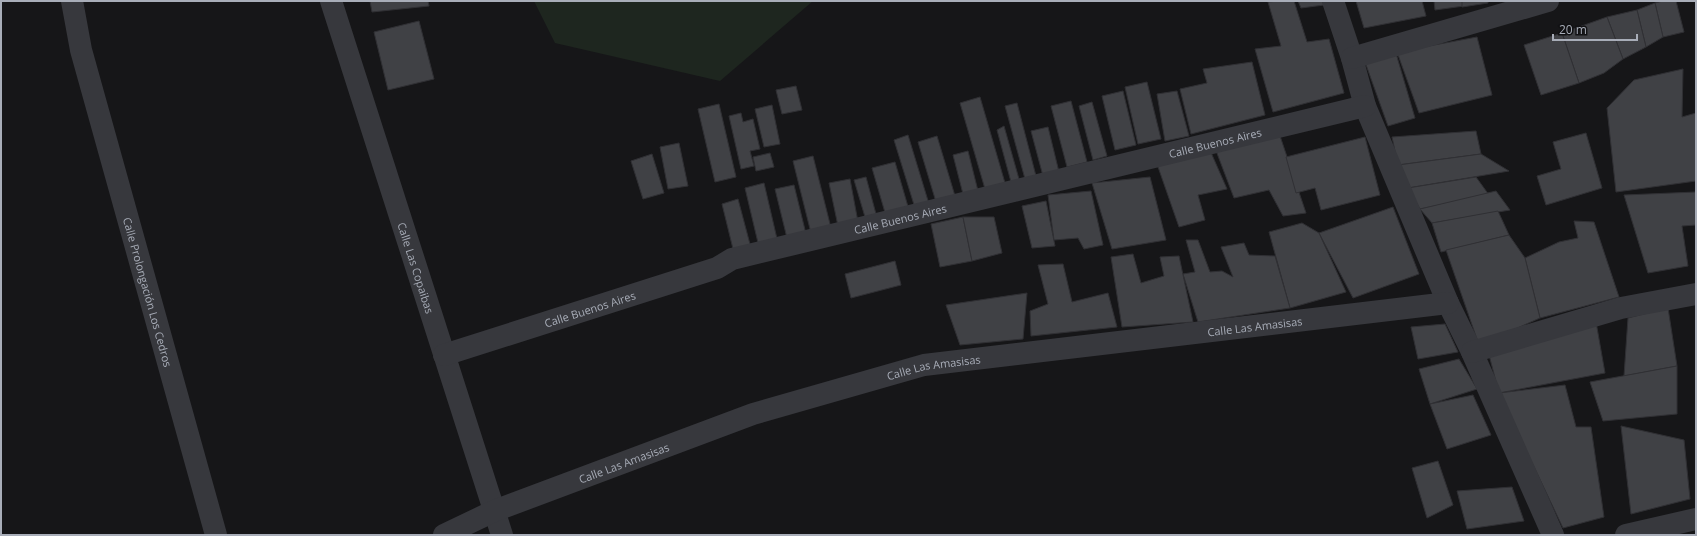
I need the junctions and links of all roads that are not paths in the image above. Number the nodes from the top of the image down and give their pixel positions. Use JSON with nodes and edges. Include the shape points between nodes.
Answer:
{"nodes":[{"id":1,"x":72,"y":1,"type":"edge"},
{"id":2,"x":331,"y":1,"type":"edge"},
{"id":3,"x":1333,"y":1,"type":"edge"},
{"id":4,"x":1548,"y":1,"type":"edge"},
{"id":5,"x":1352,"y":58,"type":"junction"},
{"id":6,"x":1365,"y":106,"type":"junction"},
{"id":7,"x":1696,"y":294,"type":"edge"},
{"id":8,"x":1448,"y":303,"type":"junction"},
{"id":9,"x":1472,"y":352,"type":"junction"},
{"id":10,"x":444,"y":355,"type":"junction"},
{"id":11,"x":494,"y":511,"type":"junction"},
{"id":12,"x":1696,"y":519,"type":"edge"},
{"id":13,"x":216,"y":535,"type":"edge"},
{"id":14,"x":444,"y":535,"type":"edge"},
{"id":15,"x":502,"y":535,"type":"edge"},
{"id":16,"x":1553,"y":535,"type":"edge"},
{"id":17,"x":1626,"y":535,"type":"edge"}],
"edges":[{"from":1,"to":13,"type":"street","name":"Calle Prolongación Los Cedros","via":[[81,50]]},
{"from":2,"to":10,"type":"street","name":"Calle Las Copaibas"},
{"from":3,"to":5,"type":"street"},
{"from":4,"to":5,"type":"street"},
{"from":5,"to":6,"type":"street"},
{"from":6,"to":8,"type":"street"},
{"from":6,"to":10,"type":"street","name":"Calle Buenos Aires","via":[[732,259],[716,268]]},
{"from":7,"to":9,"type":"street","via":[[1621,308]]},
{"from":8,"to":9,"type":"street"},
{"from":8,"to":11,"type":"street","name":"Calle Las Amasisas","via":[[924,365],[753,414]]},
{"from":9,"to":16,"type":"street"},
{"from":10,"to":11,"type":"street","name":"Calle Las Copaibas"},
{"from":11,"to":14,"type":"street","name":"Calle Las Amasisas"},
{"from":11,"to":15,"type":"street","name":"Calle Las Copaibas"},
{"from":12,"to":17,"type":"street"}]}
